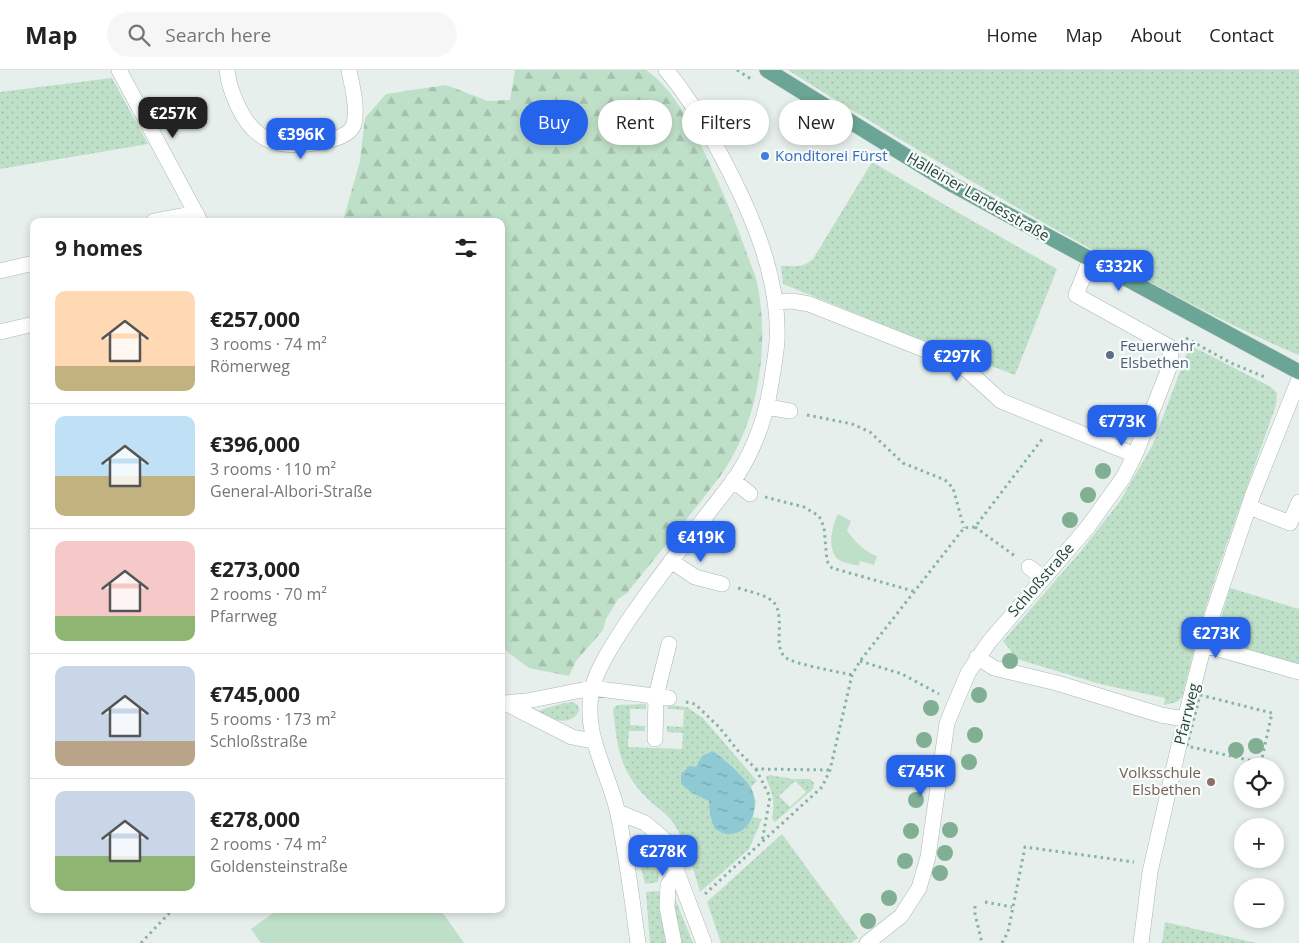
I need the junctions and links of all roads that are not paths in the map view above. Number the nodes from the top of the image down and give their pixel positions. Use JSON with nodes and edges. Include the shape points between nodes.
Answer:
{"nodes":[{"id":1,"x":119,"y":70,"type":"edge"},
{"id":2,"x":227,"y":70,"type":"edge"},
{"id":3,"x":349,"y":70,"type":"edge"},
{"id":4,"x":666,"y":70,"type":"edge"},
{"id":5,"x":767,"y":70,"type":"edge"},
{"id":6,"x":193,"y":218,"type":"edge"},
{"id":7,"x":1090,"y":260,"type":"junction"},
{"id":8,"x":30,"y":264,"type":"edge"},
{"id":9,"x":0,"y":271,"type":"edge"},
{"id":10,"x":775,"y":302,"type":"junction"},
{"id":11,"x":30,"y":325,"type":"edge"},
{"id":12,"x":0,"y":332,"type":"edge"},
{"id":13,"x":1299,"y":372,"type":"edge"},
{"id":14,"x":1299,"y":379,"type":"edge"},
{"id":15,"x":767,"y":407,"type":"junction"},
{"id":16,"x":790,"y":411,"type":"road end"},
{"id":17,"x":1134,"y":455,"type":"junction"},
{"id":18,"x":733,"y":480,"type":"junction"},
{"id":19,"x":750,"y":494,"type":"road end"},
{"id":20,"x":1299,"y":502,"type":"edge"},
{"id":21,"x":1249,"y":507,"type":"junction"},
{"id":22,"x":671,"y":561,"type":"junction"},
{"id":23,"x":1029,"y":568,"type":"road end"},
{"id":24,"x":1043,"y":578,"type":"junction"},
{"id":25,"x":722,"y":584,"type":"road end"},
{"id":26,"x":669,"y":644,"type":"dead end"},
{"id":27,"x":1204,"y":645,"type":"junction"},
{"id":28,"x":977,"y":658,"type":"junction"},
{"id":29,"x":1299,"y":672,"type":"edge"},
{"id":30,"x":592,"y":688,"type":"junction"},
{"id":31,"x":662,"y":697,"type":"junction"},
{"id":32,"x":505,"y":702,"type":"edge"},
{"id":33,"x":505,"y":703,"type":"edge"},
{"id":34,"x":1185,"y":719,"type":"junction"},
{"id":35,"x":655,"y":739,"type":"dead end"},
{"id":36,"x":593,"y":741,"type":"junction"},
{"id":37,"x":618,"y":812,"type":"junction"},
{"id":38,"x":677,"y":871,"type":"junction"},
{"id":39,"x":638,"y":943,"type":"edge"},
{"id":40,"x":674,"y":943,"type":"edge"},
{"id":41,"x":704,"y":943,"type":"edge"},
{"id":42,"x":867,"y":943,"type":"edge"},
{"id":43,"x":1141,"y":943,"type":"edge"}],
"edges":[{"from":1,"to":6,"type":"street"},
{"from":2,"to":3,"type":"street","via":[[237,103],[250,126],[270,141],[296,145],[334,139],[347,133],[353,125],[355,112]]},
{"from":4,"to":10,"type":"street","via":[[702,119],[730,172],[764,251]]},
{"from":5,"to":7,"type":"main road","name":"Halleiner Landesstraße","via":[[953,185]]},
{"from":7,"to":13,"type":"main road","name":"Halleiner Landesstraße"},
{"from":7,"to":17,"type":"street","name":"Schloßstraße","via":[[1076,295],[1170,347],[1171,363]]},
{"from":8,"to":9,"type":"street"},
{"from":10,"to":15,"type":"street","via":[[777,342]]},
{"from":10,"to":17,"type":"street","via":[[809,304],[928,352],[967,370],[1002,401]]},
{"from":11,"to":12,"type":"street"},
{"from":14,"to":21,"type":"street","name":"Pfarrweg"},
{"from":15,"to":16,"type":"street"},
{"from":15,"to":18,"type":"street","via":[[755,440]]},
{"from":17,"to":24,"type":"street","name":"Schloßstraße","via":[[1123,478],[1087,528]]},
{"from":18,"to":19,"type":"street"},
{"from":18,"to":22,"type":"street"},
{"from":20,"to":21,"type":"street","via":[[1290,523]]},
{"from":21,"to":27,"type":"street","name":"Pfarrweg"},
{"from":22,"to":25,"type":"street","via":[[695,577]]},
{"from":22,"to":30,"type":"street","via":[[630,616]]},
{"from":23,"to":24,"type":"street"},
{"from":24,"to":28,"type":"street","name":"Schloßstraße"},
{"from":26,"to":31,"type":"street"},
{"from":27,"to":29,"type":"street"},
{"from":27,"to":34,"type":"street","name":"Pfarrweg"},
{"from":28,"to":34,"type":"street","via":[[994,668]]},
{"from":28,"to":42,"type":"street","name":"Schloßstraße","via":[[948,698],[928,857],[919,888],[901,916]]},
{"from":30,"to":31,"type":"street"},
{"from":30,"to":32,"type":"street","via":[[527,701]]},
{"from":30,"to":36,"type":"street"},
{"from":31,"to":35,"type":"street"},
{"from":33,"to":36,"type":"street","via":[[572,737]]},
{"from":34,"to":43,"type":"street","name":"Pfarrweg","via":[[1152,864]]},
{"from":36,"to":37,"type":"street"},
{"from":37,"to":38,"type":"street","via":[[645,823],[665,840]]},
{"from":37,"to":39,"type":"street"},
{"from":38,"to":40,"type":"street","via":[[667,893]]},
{"from":38,"to":41,"type":"street"}]}
